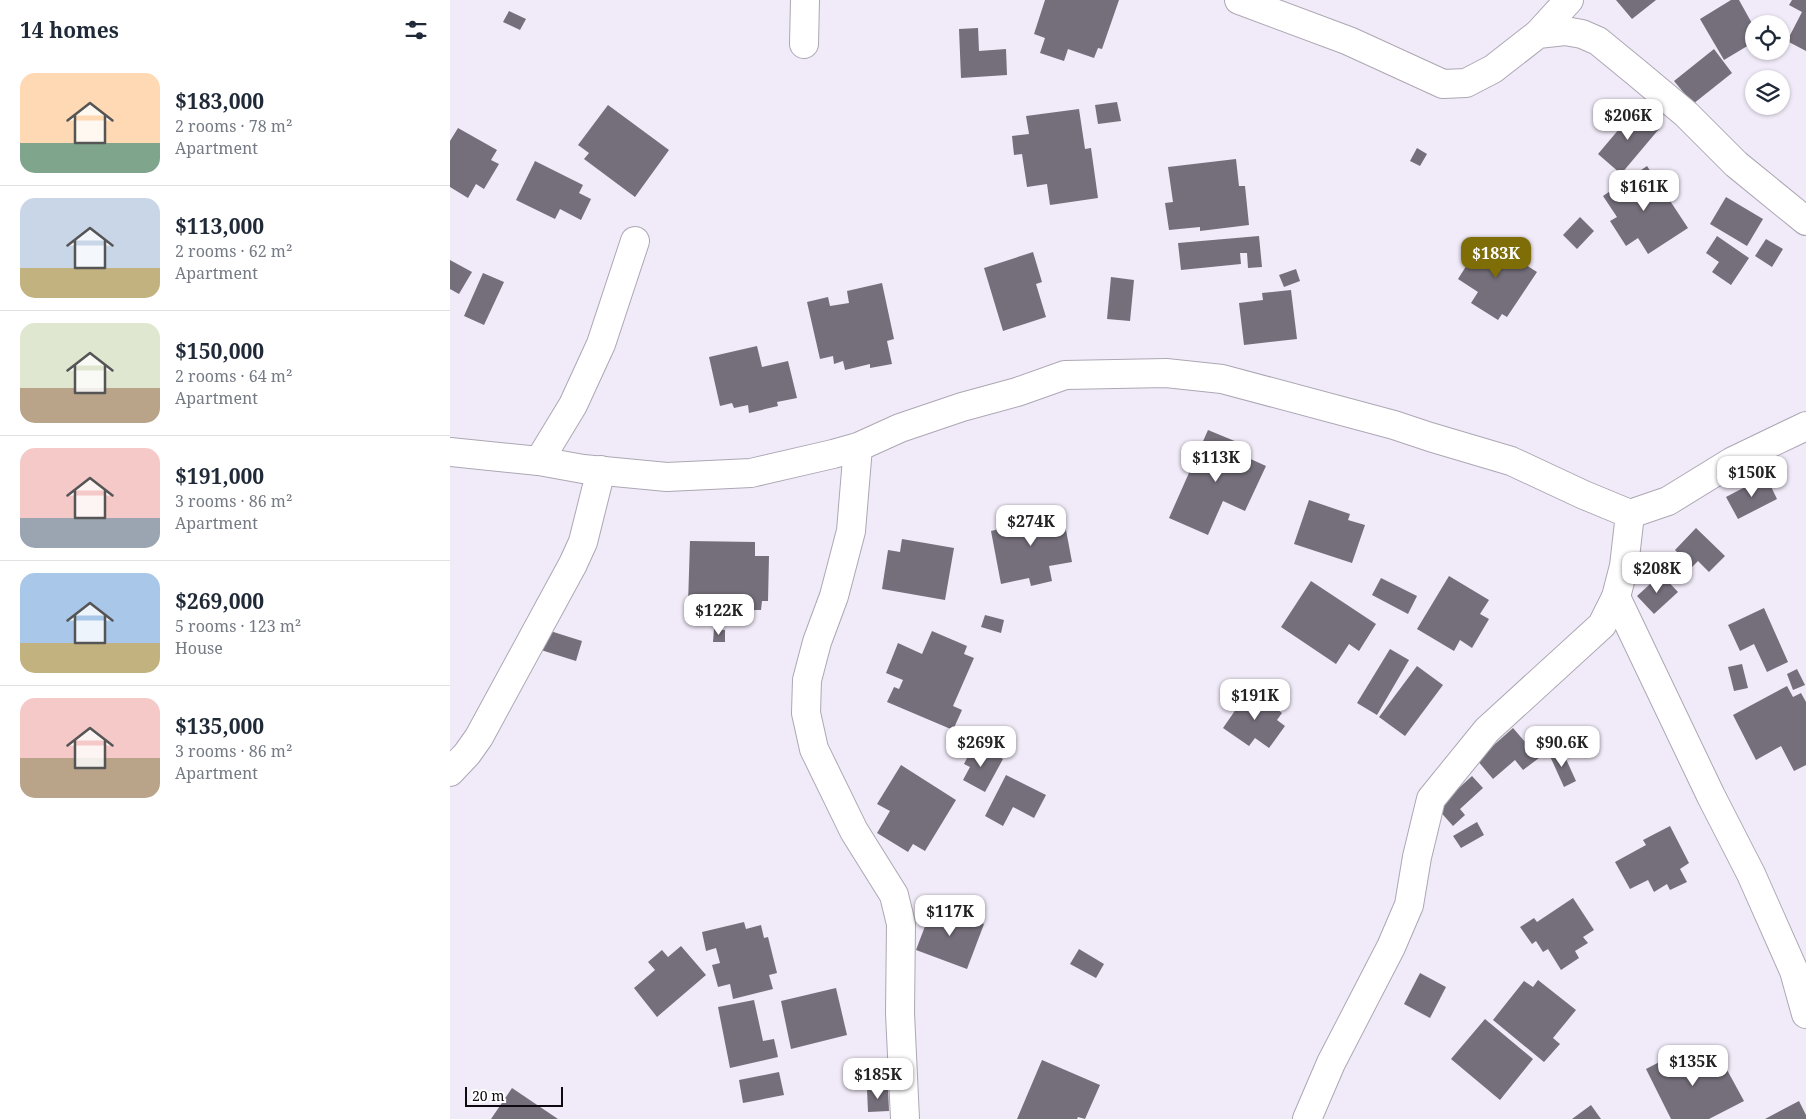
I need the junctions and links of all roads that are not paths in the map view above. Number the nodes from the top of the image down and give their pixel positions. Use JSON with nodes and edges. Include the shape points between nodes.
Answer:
{"nodes":[{"id":1,"x":806,"y":0,"type":"edge"},
{"id":2,"x":1239,"y":0,"type":"edge"},
{"id":3,"x":1569,"y":0,"type":"edge"},
{"id":4,"x":1538,"y":34,"type":"junction"},
{"id":5,"x":804,"y":44,"type":"dead end"},
{"id":6,"x":1806,"y":221,"type":"edge"},
{"id":7,"x":635,"y":241,"type":"dead end"},
{"id":8,"x":1806,"y":426,"type":"edge"},
{"id":9,"x":858,"y":446,"type":"junction"},
{"id":10,"x":450,"y":452,"type":"edge"},
{"id":11,"x":539,"y":461,"type":"junction"},
{"id":12,"x":601,"y":470,"type":"junction"},
{"id":13,"x":1630,"y":514,"type":"junction"},
{"id":14,"x":1616,"y":597,"type":"junction"},
{"id":15,"x":450,"y":772,"type":"edge"},
{"id":16,"x":1806,"y":1014,"type":"edge"},
{"id":17,"x":905,"y":1119,"type":"edge"},
{"id":18,"x":1307,"y":1119,"type":"edge"}],
"edges":[{"from":1,"to":5,"type":"street"},
{"from":2,"to":4,"type":"street","via":[[1349,41],[1443,84],[1466,82],[1493,69]]},
{"from":3,"to":4,"type":"street"},
{"from":4,"to":6,"type":"street","via":[[1565,31],[1598,41],[1686,114],[1736,164]]},
{"from":7,"to":11,"type":"street","via":[[601,344],[574,405]]},
{"from":8,"to":13,"type":"street","via":[[1733,461],[1668,501]]},
{"from":9,"to":12,"type":"street","via":[[741,474],[667,477]]},
{"from":9,"to":13,"type":"street","via":[[918,422],[1066,375],[1166,373],[1222,379],[1394,424],[1511,461]]},
{"from":9,"to":17,"type":"street","via":[[851,532],[807,680],[806,713],[814,749],[854,831],[894,895],[901,924],[900,1013]]},
{"from":10,"to":11,"type":"street"},
{"from":11,"to":12,"type":"street"},
{"from":12,"to":15,"type":"street","via":[[583,542],[573,564],[479,737]]},
{"from":13,"to":14,"type":"street","via":[[1624,566]]},
{"from":14,"to":16,"type":"street","via":[[1751,874],[1794,971]]},
{"from":14,"to":18,"type":"street","via":[[1602,624],[1487,730],[1431,799],[1408,905],[1391,947],[1331,1063]]}]}
